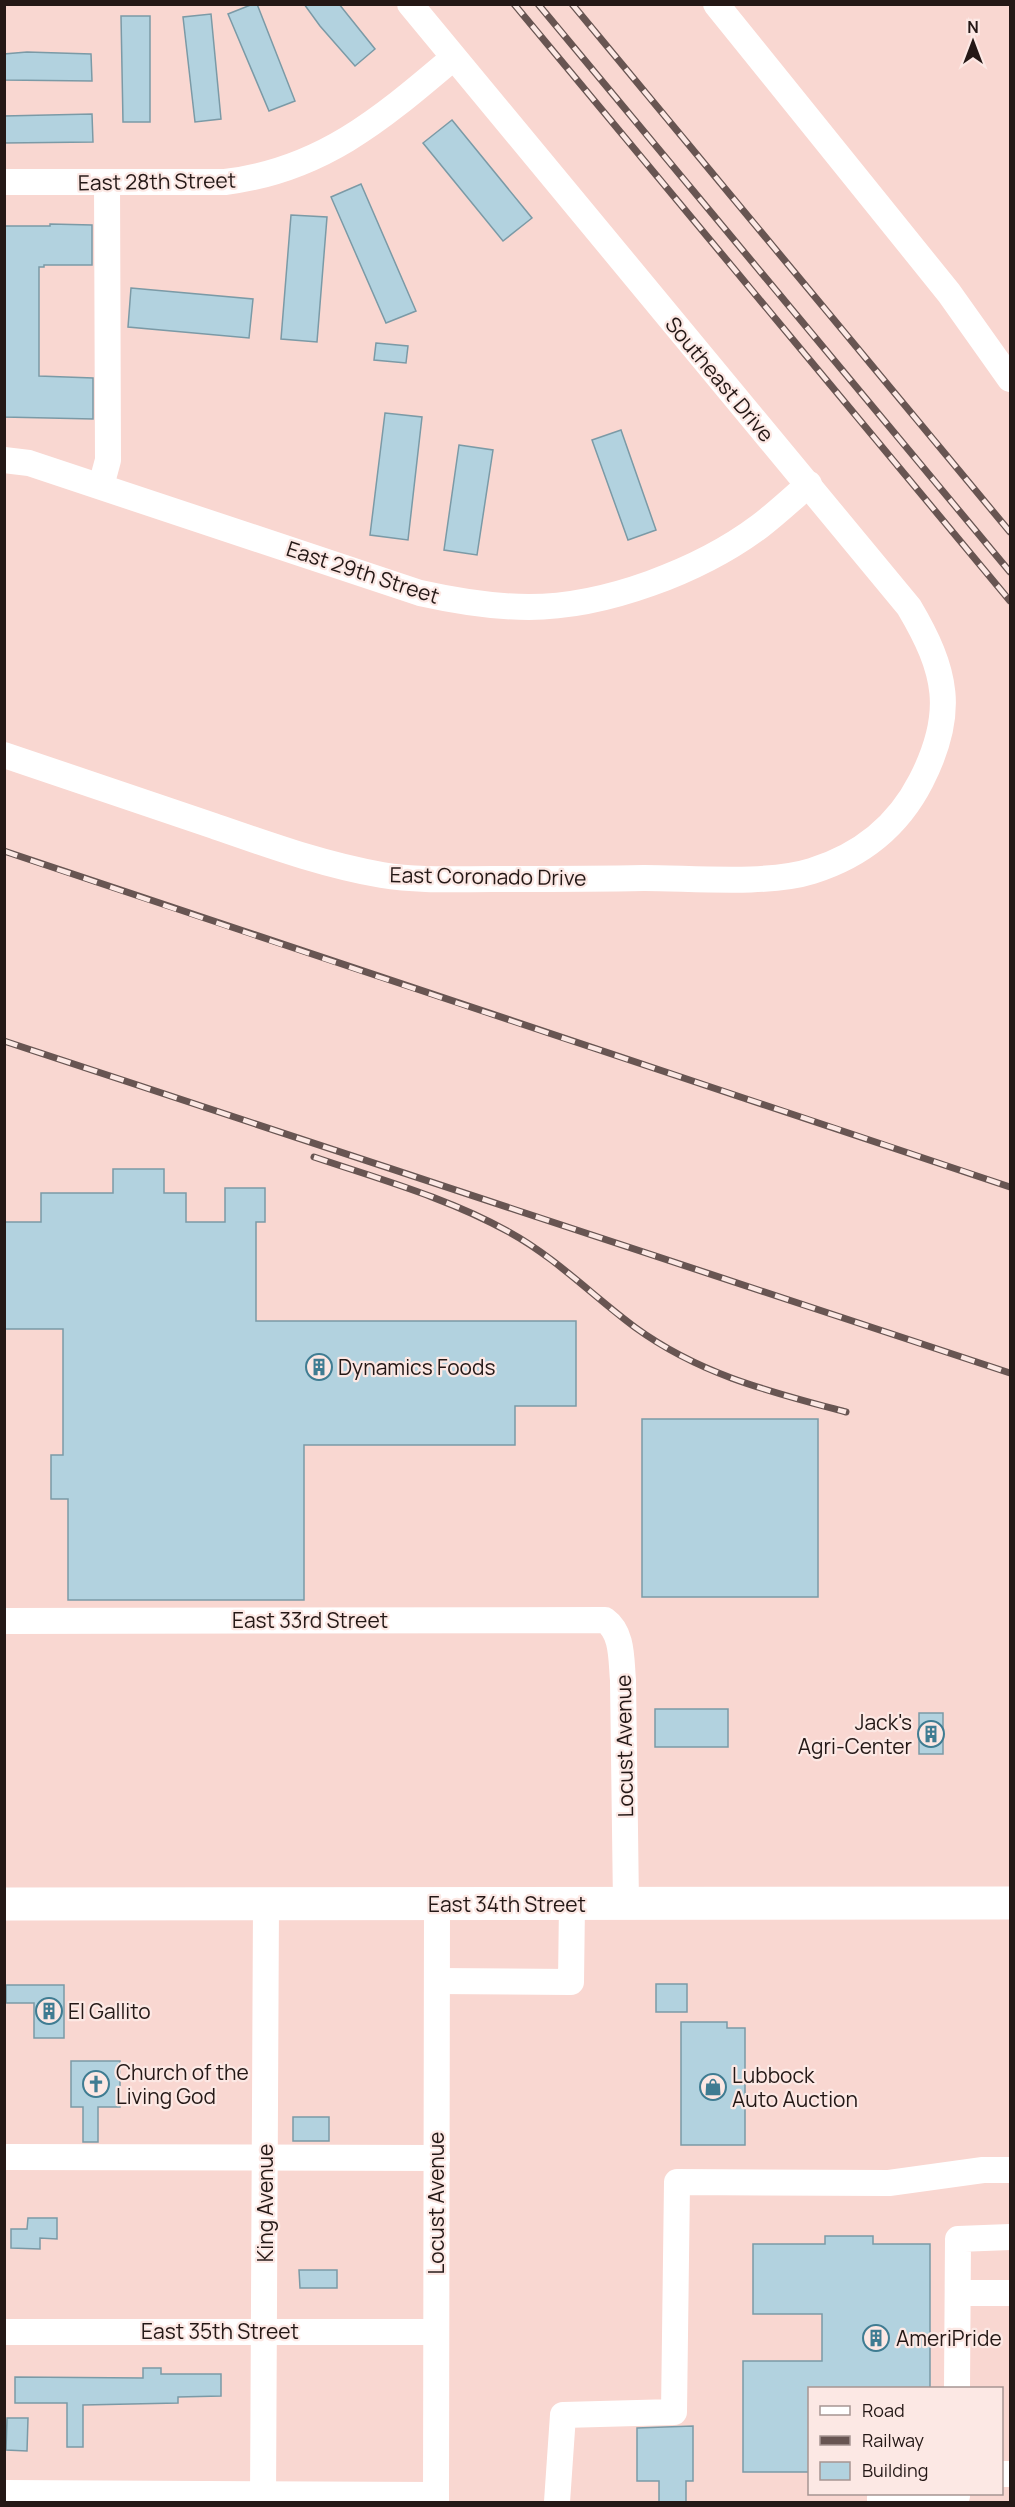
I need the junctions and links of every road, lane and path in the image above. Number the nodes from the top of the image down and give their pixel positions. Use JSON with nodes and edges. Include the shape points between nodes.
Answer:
{"nodes":[{"id":1,"x":410,"y":4,"type":"edge"},
{"id":2,"x":716,"y":4,"type":"edge"},
{"id":3,"x":453,"y":58,"type":"junction"},
{"id":4,"x":4,"y":182,"type":"edge"},
{"id":5,"x":107,"y":182,"type":"junction"},
{"id":6,"x":1011,"y":379,"type":"edge"},
{"id":7,"x":4,"y":460,"type":"edge"},
{"id":8,"x":809,"y":484,"type":"junction"},
{"id":9,"x":101,"y":486,"type":"junction"},
{"id":10,"x":4,"y":755,"type":"edge"},
{"id":11,"x":920,"y":785,"type":"joint"},
{"id":12,"x":4,"y":1621,"type":"edge"},
{"id":13,"x":613,"y":1625,"type":"joint"},
{"id":14,"x":1011,"y":1903,"type":"edge"},
{"id":15,"x":4,"y":1904,"type":"edge"},
{"id":16,"x":266,"y":1904,"type":"junction"},
{"id":17,"x":572,"y":1904,"type":"junction"},
{"id":18,"x":626,"y":1904,"type":"junction"},
{"id":19,"x":437,"y":1905,"type":"junction"},
{"id":20,"x":437,"y":1981,"type":"junction"},
{"id":21,"x":4,"y":2157,"type":"edge"},
{"id":22,"x":265,"y":2157,"type":"junction"},
{"id":23,"x":437,"y":2158,"type":"junction"},
{"id":24,"x":1011,"y":2170,"type":"edge"},
{"id":25,"x":1011,"y":2237,"type":"edge"},
{"id":26,"x":958,"y":2293,"type":"junction"},
{"id":27,"x":1011,"y":2293,"type":"edge"},
{"id":28,"x":264,"y":2331,"type":"junction"},
{"id":29,"x":4,"y":2332,"type":"edge"},
{"id":30,"x":435,"y":2332,"type":"junction"},
{"id":31,"x":957,"y":2387,"type":"edge"},
{"id":32,"x":4,"y":2493,"type":"edge"},
{"id":33,"x":957,"y":2497,"type":"edge"},
{"id":34,"x":263,"y":2498,"type":"edge"},
{"id":35,"x":436,"y":2499,"type":"edge"},
{"id":36,"x":557,"y":2502,"type":"edge"},
{"id":37,"x":880,"y":2502,"type":"edge"}],
"edges":[{"from":1,"to":3,"type":"street","name":"Southeast Drive"},
{"from":2,"to":6,"type":"street","via":[[949,293]]},
{"from":3,"to":5,"type":"street","name":"East 28th Street","via":[[384,116],[344,143],[278,171],[225,182]]},
{"from":3,"to":8,"type":"street","name":"Southeast Drive"},
{"from":4,"to":5,"type":"street","name":"East 28th Street"},
{"from":5,"to":9,"type":"street","via":[[108,460]]},
{"from":7,"to":9,"type":"street","name":"East 29th Street","via":[[29,463]]},
{"from":8,"to":9,"type":"street","name":"East 29th Street","via":[[760,526],[681,571],[600,598],[531,607],[420,593]]},
{"from":8,"to":11,"type":"street","name":"Southeast Drive","via":[[909,607],[933,652],[945,711],[941,733]]},
{"from":10,"to":11,"type":"street","name":"East Coronado Drive","via":[[303,856],[383,875],[447,879],[756,878],[810,872],[866,846],[902,813]]},
{"from":12,"to":13,"type":"street","name":"East 33rd Street","via":[[605,1620]]},
{"from":13,"to":18,"type":"street","name":"Locust Avenue","via":[[620,1644],[623,1680]]},
{"from":14,"to":18,"type":"main road","name":"East 34th Street"},
{"from":15,"to":16,"type":"main road","name":"East 34th Street"},
{"from":16,"to":19,"type":"main road","name":"East 34th Street"},
{"from":16,"to":22,"type":"street","name":"King Avenue"},
{"from":17,"to":18,"type":"main road","name":"East 34th Street"},
{"from":17,"to":19,"type":"main road","name":"East 34th Street"},
{"from":17,"to":20,"type":"street","via":[[571,1982]]},
{"from":19,"to":20,"type":"street","name":"Locust Avenue"},
{"from":20,"to":23,"type":"street","name":"Locust Avenue"},
{"from":21,"to":22,"type":"street"},
{"from":22,"to":23,"type":"street"},
{"from":22,"to":28,"type":"street","name":"King Avenue"},
{"from":23,"to":30,"type":"street","name":"Locust Avenue"},
{"from":24,"to":36,"type":"street","via":[[889,2183],[677,2182],[674,2412],[563,2415]]},
{"from":25,"to":26,"type":"street","via":[[958,2239]]},
{"from":26,"to":27,"type":"street"},
{"from":26,"to":31,"type":"street"},
{"from":28,"to":29,"type":"street","name":"East 35th Street"},
{"from":28,"to":30,"type":"street","name":"East 35th Street"},
{"from":28,"to":34,"type":"street","name":"King Avenue"},
{"from":30,"to":35,"type":"street","name":"Locust Avenue"},
{"from":32,"to":34,"type":"street"},
{"from":33,"to":37,"type":"street","via":[[880,2498]]},
{"from":34,"to":35,"type":"street"}]}
